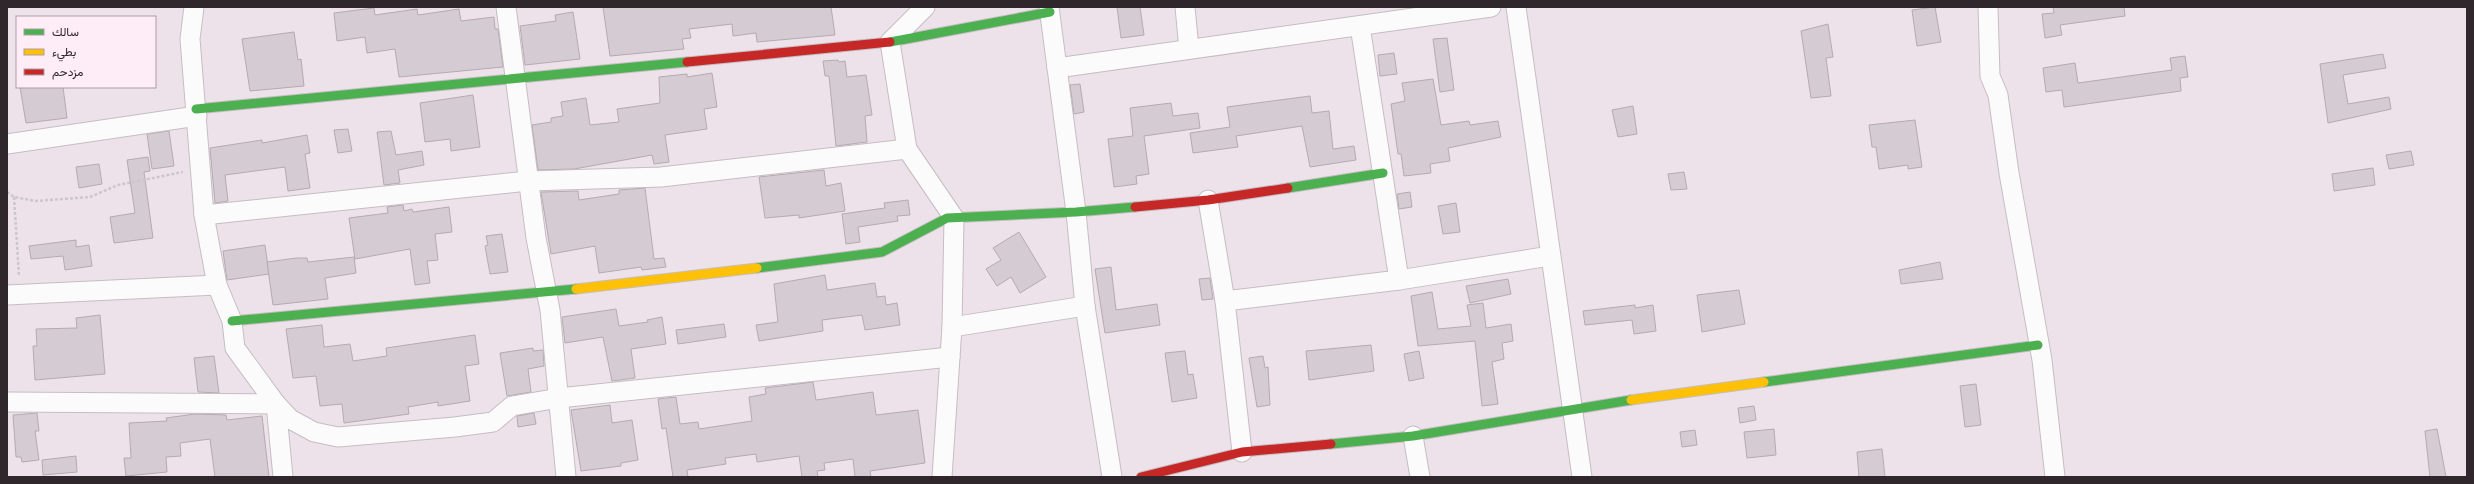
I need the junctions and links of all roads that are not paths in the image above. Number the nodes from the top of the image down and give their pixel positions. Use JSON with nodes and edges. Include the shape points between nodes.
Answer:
{"nodes":[{"id":1,"x":194,"y":7,"type":"edge"},
{"id":2,"x":506,"y":7,"type":"edge"},
{"id":3,"x":925,"y":7,"type":"edge"},
{"id":4,"x":1185,"y":7,"type":"edge"},
{"id":5,"x":1491,"y":7,"type":"edge"},
{"id":6,"x":1516,"y":7,"type":"edge"},
{"id":7,"x":1988,"y":7,"type":"edge"},
{"id":8,"x":1050,"y":10,"type":"edge"},
{"id":9,"x":1404,"y":12,"type":"edge"},
{"id":10,"x":1360,"y":26,"type":"junction"},
{"id":11,"x":890,"y":42,"type":"junction"},
{"id":12,"x":1189,"y":49,"type":"junction"},
{"id":13,"x":1057,"y":68,"type":"junction"},
{"id":14,"x":516,"y":79,"type":"junction"},
{"id":15,"x":196,"y":112,"type":"junction"},
{"id":16,"x":7,"y":144,"type":"edge"},
{"id":17,"x":907,"y":149,"type":"junction"},
{"id":18,"x":1383,"y":173,"type":"junction"},
{"id":19,"x":528,"y":181,"type":"junction"},
{"id":20,"x":1208,"y":200,"type":"junction"},
{"id":21,"x":1076,"y":212,"type":"junction"},
{"id":22,"x":204,"y":215,"type":"junction"},
{"id":23,"x":954,"y":218,"type":"junction"},
{"id":24,"x":1550,"y":256,"type":"junction"},
{"id":25,"x":1399,"y":280,"type":"junction"},
{"id":26,"x":217,"y":285,"type":"junction"},
{"id":27,"x":546,"y":290,"type":"junction"},
{"id":28,"x":14,"y":295,"type":"edge"},
{"id":29,"x":1225,"y":301,"type":"junction"},
{"id":30,"x":1085,"y":306,"type":"junction"},
{"id":31,"x":232,"y":321,"type":"junction"},
{"id":32,"x":952,"y":327,"type":"junction"},
{"id":33,"x":2038,"y":345,"type":"junction"},
{"id":34,"x":950,"y":357,"type":"junction"},
{"id":35,"x":559,"y":398,"type":"junction"},
{"id":36,"x":7,"y":402,"type":"edge"},
{"id":37,"x":276,"y":404,"type":"junction"},
{"id":38,"x":1572,"y":408,"type":"junction"},
{"id":39,"x":1413,"y":436,"type":"junction"},
{"id":40,"x":1242,"y":452,"type":"junction"},
{"id":41,"x":283,"y":477,"type":"edge"},
{"id":42,"x":566,"y":477,"type":"edge"},
{"id":43,"x":942,"y":477,"type":"edge"},
{"id":44,"x":1112,"y":477,"type":"edge"},
{"id":45,"x":1141,"y":477,"type":"edge"},
{"id":46,"x":1420,"y":477,"type":"edge"},
{"id":47,"x":1582,"y":477,"type":"edge"},
{"id":48,"x":2055,"y":477,"type":"edge"}],
"edges":[{"from":1,"to":15,"type":"street","via":[[190,39]]},
{"from":2,"to":14,"type":"street"},
{"from":3,"to":11,"type":"street"},
{"from":4,"to":12,"type":"street"},
{"from":5,"to":9,"type":"street"},
{"from":6,"to":24,"type":"street"},
{"from":7,"to":33,"type":"street","via":[[1990,76],[1998,95]]},
{"from":8,"to":11,"type":"street"},
{"from":8,"to":13,"type":"street"},
{"from":9,"to":10,"type":"street"},
{"from":10,"to":12,"type":"street"},
{"from":10,"to":18,"type":"street"},
{"from":11,"to":14,"type":"street"},
{"from":11,"to":17,"type":"street"},
{"from":12,"to":13,"type":"street"},
{"from":13,"to":21,"type":"street"},
{"from":14,"to":15,"type":"street"},
{"from":14,"to":19,"type":"street"},
{"from":15,"to":16,"type":"street"},
{"from":15,"to":22,"type":"street"},
{"from":17,"to":19,"type":"street","via":[[661,177]]},
{"from":17,"to":23,"type":"street"},
{"from":18,"to":20,"type":"street"},
{"from":18,"to":25,"type":"street"},
{"from":19,"to":22,"type":"street"},
{"from":19,"to":27,"type":"street"},
{"from":20,"to":21,"type":"street"},
{"from":20,"to":29,"type":"street"},
{"from":21,"to":23,"type":"street"},
{"from":21,"to":30,"type":"street"},
{"from":22,"to":26,"type":"street"},
{"from":23,"to":27,"type":"street","via":[[947,218],[882,252],[649,282]]},
{"from":23,"to":32,"type":"street"},
{"from":24,"to":25,"type":"street"},
{"from":24,"to":38,"type":"street"},
{"from":25,"to":29,"type":"street"},
{"from":26,"to":28,"type":"street"},
{"from":26,"to":31,"type":"street"},
{"from":27,"to":31,"type":"street"},
{"from":27,"to":35,"type":"street"},
{"from":29,"to":40,"type":"street"},
{"from":30,"to":32,"type":"street"},
{"from":30,"to":44,"type":"street"},
{"from":31,"to":37,"type":"street","via":[[234,348]]},
{"from":32,"to":34,"type":"street"},
{"from":33,"to":38,"type":"street"},
{"from":33,"to":48,"type":"street","via":[[2042,360]]},
{"from":34,"to":35,"type":"street"},
{"from":34,"to":43,"type":"street"},
{"from":35,"to":37,"type":"street","via":[[512,406],[493,422],[338,437],[314,432],[290,419]]},
{"from":35,"to":42,"type":"street"},
{"from":36,"to":37,"type":"street"},
{"from":37,"to":41,"type":"street"},
{"from":38,"to":39,"type":"street"},
{"from":38,"to":47,"type":"street"},
{"from":39,"to":40,"type":"street"},
{"from":39,"to":46,"type":"street"},
{"from":40,"to":45,"type":"street"}]}
